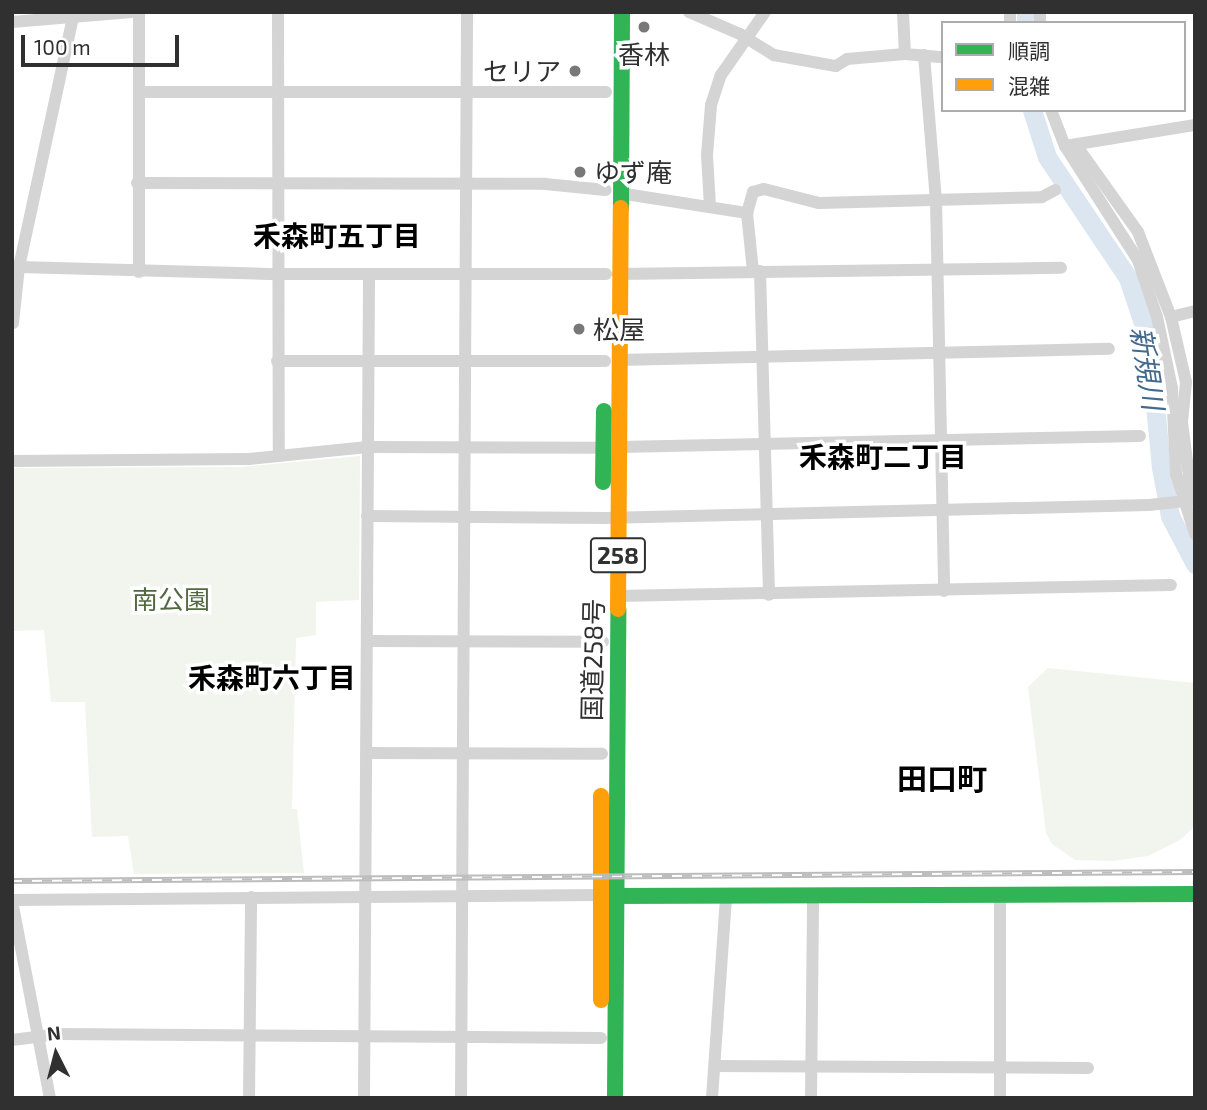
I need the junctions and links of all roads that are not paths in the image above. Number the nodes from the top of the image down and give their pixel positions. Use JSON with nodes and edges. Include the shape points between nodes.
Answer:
{"nodes":[{"id":1,"x":132,"y":12,"type":"edge"},
{"id":2,"x":139,"y":12,"type":"edge"},
{"id":3,"x":278,"y":12,"type":"edge"},
{"id":4,"x":467,"y":12,"type":"edge"},
{"id":5,"x":606,"y":12,"type":"edge"},
{"id":6,"x":622,"y":12,"type":"edge"},
{"id":7,"x":689,"y":12,"type":"edge"},
{"id":8,"x":765,"y":12,"type":"edge"},
{"id":9,"x":903,"y":12,"type":"edge"},
{"id":10,"x":73,"y":17,"type":"junction"},
{"id":11,"x":12,"y":22,"type":"edge"},
{"id":12,"x":747,"y":38,"type":"junction"},
{"id":13,"x":905,"y":54,"type":"junction"},
{"id":14,"x":923,"y":55,"type":"junction"},
{"id":15,"x":941,"y":57,"type":"edge"},
{"id":16,"x":277,"y":91,"type":"junction"},
{"id":17,"x":466,"y":91,"type":"junction"},
{"id":18,"x":139,"y":92,"type":"junction"},
{"id":19,"x":606,"y":92,"type":"junction"},
{"id":20,"x":1052,"y":112,"type":"edge"},
{"id":21,"x":1195,"y":125,"type":"edge"},
{"id":22,"x":1070,"y":146,"type":"junction"},
{"id":23,"x":276,"y":182,"type":"junction"},
{"id":24,"x":137,"y":183,"type":"junction"},
{"id":25,"x":465,"y":184,"type":"junction"},
{"id":26,"x":1055,"y":190,"type":"dead end"},
{"id":27,"x":613,"y":192,"type":"junction"},
{"id":28,"x":936,"y":200,"type":"junction"},
{"id":29,"x":710,"y":206,"type":"junction"},
{"id":30,"x":747,"y":213,"type":"junction"},
{"id":31,"x":19,"y":267,"type":"junction"},
{"id":32,"x":1061,"y":268,"type":"dead end"},
{"id":33,"x":937,"y":269,"type":"junction"},
{"id":34,"x":757,"y":271,"type":"junction"},
{"id":35,"x":139,"y":272,"type":"junction"},
{"id":36,"x":276,"y":274,"type":"junction"},
{"id":37,"x":465,"y":274,"type":"junction"},
{"id":38,"x":612,"y":274,"type":"junction"},
{"id":39,"x":369,"y":275,"type":"junction"},
{"id":40,"x":1195,"y":311,"type":"edge"},
{"id":41,"x":1171,"y":317,"type":"junction"},
{"id":42,"x":13,"y":323,"type":"edge"},
{"id":43,"x":1109,"y":349,"type":"dead end"},
{"id":44,"x":940,"y":355,"type":"junction"},
{"id":45,"x":763,"y":358,"type":"junction"},
{"id":46,"x":277,"y":360,"type":"junction"},
{"id":47,"x":369,"y":361,"type":"junction"},
{"id":48,"x":466,"y":361,"type":"junction"},
{"id":49,"x":612,"y":361,"type":"junction"},
{"id":50,"x":1140,"y":436,"type":"dead end"},
{"id":51,"x":941,"y":440,"type":"junction"},
{"id":52,"x":765,"y":445,"type":"junction"},
{"id":53,"x":367,"y":447,"type":"junction"},
{"id":54,"x":465,"y":447,"type":"junction"},
{"id":55,"x":611,"y":447,"type":"junction"},
{"id":56,"x":279,"y":456,"type":"junction"},
{"id":57,"x":12,"y":461,"type":"edge"},
{"id":58,"x":1187,"y":501,"type":"edge"},
{"id":59,"x":942,"y":509,"type":"junction"},
{"id":60,"x":767,"y":513,"type":"junction"},
{"id":61,"x":367,"y":516,"type":"junction"},
{"id":62,"x":611,"y":517,"type":"junction"},
{"id":63,"x":463,"y":518,"type":"junction"},
{"id":64,"x":1195,"y":534,"type":"edge"},
{"id":65,"x":1171,"y":585,"type":"dead end"},
{"id":66,"x":944,"y":591,"type":"junction"},
{"id":67,"x":769,"y":595,"type":"junction"},
{"id":68,"x":618,"y":596,"type":"junction"},
{"id":69,"x":367,"y":641,"type":"junction"},
{"id":70,"x":463,"y":642,"type":"junction"},
{"id":71,"x":603,"y":642,"type":"junction"},
{"id":72,"x":366,"y":753,"type":"junction"},
{"id":73,"x":463,"y":754,"type":"junction"},
{"id":74,"x":601,"y":754,"type":"junction"},
{"id":75,"x":1195,"y":894,"type":"edge"},
{"id":76,"x":365,"y":895,"type":"junction"},
{"id":77,"x":462,"y":895,"type":"junction"},
{"id":78,"x":601,"y":895,"type":"junction"},
{"id":79,"x":1000,"y":895,"type":"junction"},
{"id":80,"x":251,"y":897,"type":"junction"},
{"id":81,"x":726,"y":897,"type":"junction"},
{"id":82,"x":618,"y":898,"type":"junction"},
{"id":83,"x":813,"y":898,"type":"junction"},
{"id":84,"x":12,"y":901,"type":"edge"},
{"id":85,"x":38,"y":1035,"type":"junction"},
{"id":86,"x":249,"y":1035,"type":"junction"},
{"id":87,"x":365,"y":1036,"type":"junction"},
{"id":88,"x":461,"y":1037,"type":"junction"},
{"id":89,"x":601,"y":1038,"type":"junction"},
{"id":90,"x":12,"y":1040,"type":"edge"},
{"id":91,"x":715,"y":1066,"type":"junction"},
{"id":92,"x":811,"y":1066,"type":"junction"},
{"id":93,"x":1000,"y":1066,"type":"junction"},
{"id":94,"x":1088,"y":1068,"type":"dead end"},
{"id":95,"x":50,"y":1098,"type":"edge"},
{"id":96,"x":249,"y":1098,"type":"edge"},
{"id":97,"x":364,"y":1098,"type":"edge"},
{"id":98,"x":461,"y":1098,"type":"edge"},
{"id":99,"x":600,"y":1098,"type":"edge"},
{"id":100,"x":615,"y":1098,"type":"edge"},
{"id":101,"x":712,"y":1098,"type":"edge"},
{"id":102,"x":811,"y":1098,"type":"edge"},
{"id":103,"x":1000,"y":1098,"type":"edge"}],
"edges":[{"from":1,"to":10,"type":"street"},
{"from":2,"to":18,"type":"street"},
{"from":3,"to":16,"type":"street"},
{"from":4,"to":17,"type":"street"},
{"from":5,"to":19,"type":"main road","name":"国道258号","number":"258"},
{"from":6,"to":27,"type":"main road","name":"国道258号","number":"258"},
{"from":7,"to":12,"type":"street"},
{"from":8,"to":12,"type":"street"},
{"from":9,"to":13,"type":"street"},
{"from":10,"to":11,"type":"street"},
{"from":10,"to":31,"type":"street"},
{"from":12,"to":13,"type":"street","via":[[774,55],[836,66],[848,59]]},
{"from":12,"to":29,"type":"street","via":[[721,75],[711,105],[707,155]]},
{"from":13,"to":14,"type":"street"},
{"from":14,"to":15,"type":"street"},
{"from":14,"to":28,"type":"street"},
{"from":16,"to":17,"type":"street"},
{"from":16,"to":18,"type":"street"},
{"from":16,"to":23,"type":"street"},
{"from":17,"to":19,"type":"street"},
{"from":17,"to":25,"type":"street"},
{"from":18,"to":24,"type":"street"},
{"from":19,"to":27,"type":"main road","name":"国道258号","number":"258"},
{"from":20,"to":22,"type":"street"},
{"from":21,"to":22,"type":"street"},
{"from":22,"to":41,"type":"street","via":[[1138,232]]},
{"from":22,"to":58,"type":"street","via":[[1138,260],[1157,317],[1167,354],[1176,474]]},
{"from":23,"to":24,"type":"street"},
{"from":23,"to":25,"type":"street"},
{"from":23,"to":36,"type":"street"},
{"from":24,"to":35,"type":"street"},
{"from":25,"to":27,"type":"street","via":[[545,184]]},
{"from":25,"to":37,"type":"street"},
{"from":26,"to":28,"type":"street","via":[[1042,197]]},
{"from":27,"to":29,"type":"street"},
{"from":27,"to":38,"type":"main road","name":"国道258号","number":"258"},
{"from":28,"to":30,"type":"street","via":[[819,203],[764,189],[753,192]]},
{"from":28,"to":33,"type":"street"},
{"from":29,"to":30,"type":"street"},
{"from":30,"to":34,"type":"street"},
{"from":31,"to":35,"type":"street"},
{"from":31,"to":42,"type":"street"},
{"from":32,"to":33,"type":"street"},
{"from":33,"to":34,"type":"street"},
{"from":33,"to":44,"type":"street"},
{"from":34,"to":38,"type":"street"},
{"from":34,"to":45,"type":"street"},
{"from":35,"to":36,"type":"street"},
{"from":36,"to":39,"type":"street"},
{"from":36,"to":46,"type":"street"},
{"from":37,"to":38,"type":"street"},
{"from":37,"to":39,"type":"street"},
{"from":37,"to":48,"type":"street"},
{"from":38,"to":49,"type":"main road","name":"国道258号","number":"258"},
{"from":39,"to":47,"type":"street"},
{"from":40,"to":41,"type":"street"},
{"from":41,"to":58,"type":"street","via":[[1186,382],[1182,422]]},
{"from":43,"to":44,"type":"street"},
{"from":44,"to":45,"type":"street"},
{"from":44,"to":51,"type":"street"},
{"from":45,"to":49,"type":"street"},
{"from":45,"to":52,"type":"street"},
{"from":46,"to":47,"type":"street"},
{"from":46,"to":56,"type":"street"},
{"from":47,"to":48,"type":"street"},
{"from":47,"to":53,"type":"street"},
{"from":48,"to":49,"type":"street"},
{"from":48,"to":54,"type":"street"},
{"from":49,"to":55,"type":"main road","name":"国道258号","number":"258"},
{"from":50,"to":51,"type":"street"},
{"from":51,"to":52,"type":"street"},
{"from":51,"to":59,"type":"street"},
{"from":52,"to":55,"type":"street"},
{"from":52,"to":60,"type":"street"},
{"from":53,"to":54,"type":"street"},
{"from":53,"to":56,"type":"street"},
{"from":53,"to":61,"type":"street"},
{"from":54,"to":55,"type":"street"},
{"from":54,"to":63,"type":"street"},
{"from":55,"to":62,"type":"main road","name":"国道258号","number":"258"},
{"from":56,"to":57,"type":"street"},
{"from":58,"to":59,"type":"street"},
{"from":58,"to":64,"type":"street"},
{"from":59,"to":60,"type":"street"},
{"from":59,"to":66,"type":"street"},
{"from":60,"to":62,"type":"street"},
{"from":60,"to":67,"type":"street"},
{"from":61,"to":63,"type":"street"},
{"from":61,"to":69,"type":"street"},
{"from":62,"to":63,"type":"street"},
{"from":62,"to":68,"type":"main road","name":"国道258号","number":"258"},
{"from":62,"to":71,"type":"main road","name":"国道258号","number":"258"},
{"from":63,"to":70,"type":"street"},
{"from":65,"to":66,"type":"street"},
{"from":66,"to":67,"type":"street"},
{"from":67,"to":68,"type":"street"},
{"from":68,"to":82,"type":"main road","name":"国道258号","number":"258"},
{"from":69,"to":70,"type":"street"},
{"from":69,"to":72,"type":"street"},
{"from":70,"to":71,"type":"street"},
{"from":70,"to":73,"type":"street"},
{"from":71,"to":74,"type":"main road","name":"国道258号","number":"258"},
{"from":72,"to":73,"type":"street"},
{"from":72,"to":76,"type":"street"},
{"from":73,"to":74,"type":"street"},
{"from":73,"to":77,"type":"street"},
{"from":74,"to":78,"type":"main road","name":"国道258号","number":"258"},
{"from":75,"to":79,"type":"main road"},
{"from":76,"to":77,"type":"street"},
{"from":76,"to":80,"type":"street"},
{"from":76,"to":87,"type":"street"},
{"from":77,"to":78,"type":"street"},
{"from":77,"to":88,"type":"street"},
{"from":78,"to":82,"type":"main road"},
{"from":78,"to":89,"type":"main road","name":"国道258号","number":"258"},
{"from":79,"to":83,"type":"main road"},
{"from":79,"to":93,"type":"street"},
{"from":80,"to":84,"type":"street"},
{"from":80,"to":86,"type":"street"},
{"from":81,"to":82,"type":"main road"},
{"from":81,"to":83,"type":"main road"},
{"from":81,"to":91,"type":"street"},
{"from":82,"to":100,"type":"main road","name":"国道258号","number":"258"},
{"from":83,"to":92,"type":"street"},
{"from":84,"to":85,"type":"street"},
{"from":85,"to":86,"type":"street"},
{"from":85,"to":90,"type":"street"},
{"from":85,"to":95,"type":"street"},
{"from":86,"to":87,"type":"street"},
{"from":86,"to":96,"type":"street"},
{"from":87,"to":88,"type":"street"},
{"from":87,"to":97,"type":"street"},
{"from":88,"to":89,"type":"street"},
{"from":88,"to":98,"type":"street"},
{"from":89,"to":99,"type":"main road","name":"国道258号","number":"258"},
{"from":91,"to":92,"type":"street"},
{"from":91,"to":101,"type":"street"},
{"from":92,"to":93,"type":"street"},
{"from":92,"to":102,"type":"street"},
{"from":93,"to":94,"type":"street"},
{"from":93,"to":103,"type":"street"}]}
